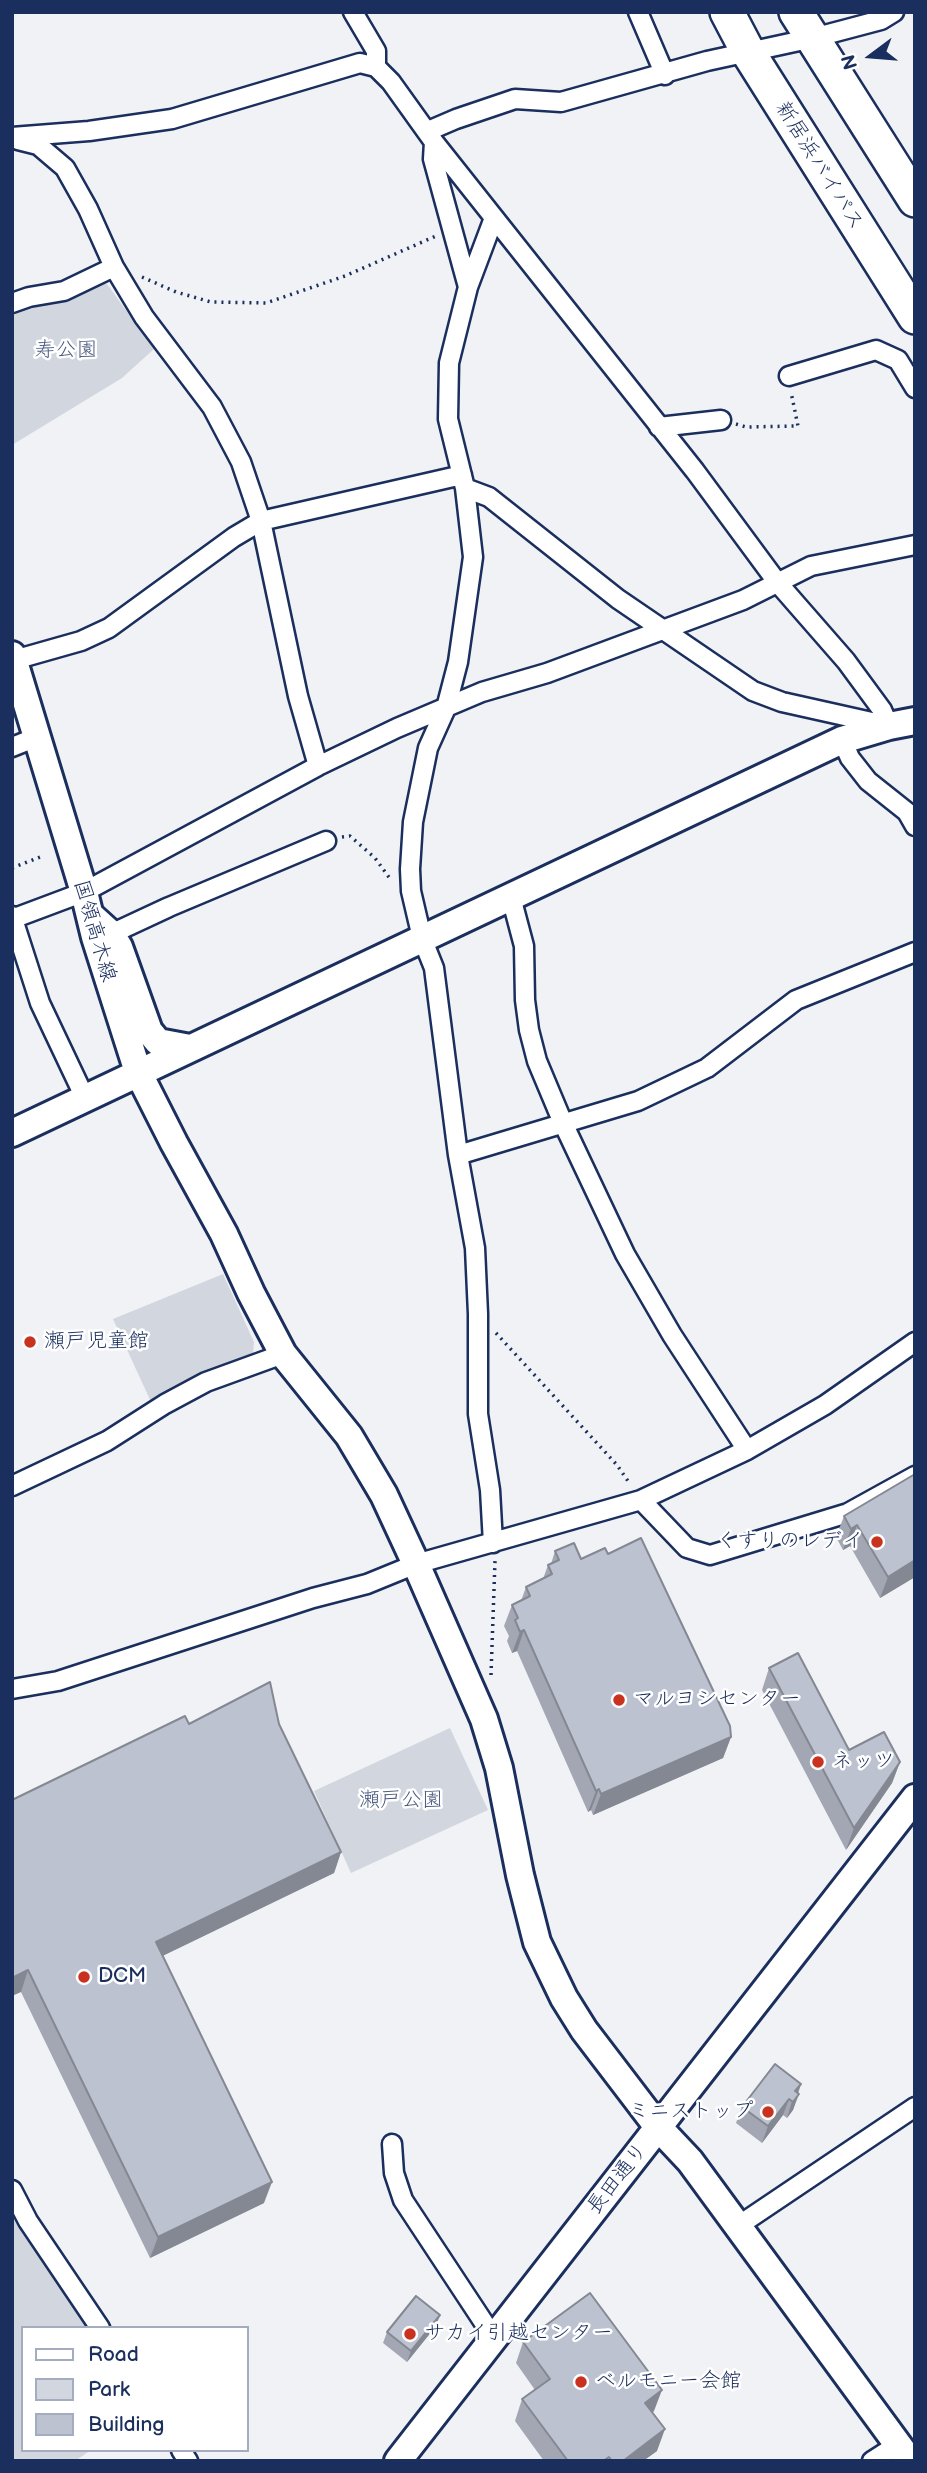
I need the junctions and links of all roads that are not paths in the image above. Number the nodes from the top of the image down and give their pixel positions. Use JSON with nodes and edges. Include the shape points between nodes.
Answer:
{"nodes":[{"id":1,"x":353,"y":12,"type":"edge"},
{"id":2,"x":638,"y":12,"type":"edge"},
{"id":3,"x":727,"y":12,"type":"edge"},
{"id":4,"x":894,"y":12,"type":"edge"},
{"id":5,"x":805,"y":25,"type":"edge"},
{"id":6,"x":748,"y":52,"type":"junction"},
{"id":7,"x":376,"y":67,"type":"junction"},
{"id":8,"x":664,"y":75,"type":"junction"},
{"id":9,"x":431,"y":136,"type":"junction"},
{"id":10,"x":12,"y":138,"type":"edge"},
{"id":11,"x":915,"y":200,"type":"edge"},
{"id":12,"x":494,"y":218,"type":"junction"},
{"id":13,"x":114,"y":267,"type":"junction"},
{"id":14,"x":468,"y":287,"type":"junction"},
{"id":15,"x":12,"y":303,"type":"edge"},
{"id":16,"x":915,"y":317,"type":"edge"},
{"id":17,"x":789,"y":376,"type":"road end"},
{"id":18,"x":915,"y":388,"type":"edge"},
{"id":19,"x":721,"y":420,"type":"road end"},
{"id":20,"x":659,"y":427,"type":"junction"},
{"id":21,"x":464,"y":482,"type":"junction"},
{"id":22,"x":261,"y":521,"type":"junction"},
{"id":23,"x":915,"y":545,"type":"edge"},
{"id":24,"x":777,"y":582,"type":"junction"},
{"id":25,"x":665,"y":629,"type":"junction"},
{"id":26,"x":13,"y":657,"type":"edge"},
{"id":27,"x":446,"y":708,"type":"junction"},
{"id":28,"x":915,"y":721,"type":"edge"},
{"id":29,"x":889,"y":726,"type":"junction"},
{"id":30,"x":37,"y":737,"type":"junction"},
{"id":31,"x":842,"y":740,"type":"junction"},
{"id":32,"x":12,"y":747,"type":"edge"},
{"id":33,"x":318,"y":766,"type":"junction"},
{"id":34,"x":915,"y":825,"type":"edge"},
{"id":35,"x":326,"y":841,"type":"road end"},
{"id":36,"x":511,"y":897,"type":"junction"},
{"id":37,"x":87,"y":903,"type":"junction"},
{"id":38,"x":12,"y":918,"type":"edge"},
{"id":39,"x":111,"y":934,"type":"junction"},
{"id":40,"x":422,"y":938,"type":"junction"},
{"id":41,"x":915,"y":952,"type":"edge"},
{"id":42,"x":190,"y":1048,"type":"junction"},
{"id":43,"x":138,"y":1072,"type":"junction"},
{"id":44,"x":85,"y":1098,"type":"junction"},
{"id":45,"x":563,"y":1123,"type":"junction"},
{"id":46,"x":12,"y":1133,"type":"edge"},
{"id":47,"x":458,"y":1155,"type":"junction"},
{"id":48,"x":915,"y":1342,"type":"edge"},
{"id":49,"x":283,"y":1354,"type":"junction"},
{"id":50,"x":747,"y":1450,"type":"junction"},
{"id":51,"x":915,"y":1476,"type":"edge"},
{"id":52,"x":12,"y":1486,"type":"edge"},
{"id":53,"x":641,"y":1500,"type":"junction"},
{"id":54,"x":493,"y":1543,"type":"junction"},
{"id":55,"x":416,"y":1564,"type":"junction"},
{"id":56,"x":12,"y":1689,"type":"edge"},
{"id":57,"x":915,"y":1798,"type":"edge"},
{"id":58,"x":915,"y":2107,"type":"edge"},
{"id":59,"x":659,"y":2127,"type":"junction"},
{"id":60,"x":392,"y":2144,"type":"dead end"},
{"id":61,"x":12,"y":2190,"type":"edge"},
{"id":62,"x":737,"y":2226,"type":"junction"},
{"id":63,"x":99,"y":2326,"type":"edge"},
{"id":64,"x":494,"y":2338,"type":"junction"},
{"id":65,"x":904,"y":2453,"type":"edge"},
{"id":66,"x":398,"y":2461,"type":"edge"},
{"id":67,"x":872,"y":2461,"type":"edge"}],
"edges":[{"from":1,"to":7,"type":"street","via":[[376,51]]},
{"from":2,"to":8,"type":"street"},
{"from":3,"to":6,"type":"highway","name":"新居浜バイパス"},
{"from":4,"to":5,"type":"street","via":[[881,20]]},
{"from":5,"to":6,"type":"street"},
{"from":5,"to":11,"type":"highway"},
{"from":6,"to":8,"type":"street"},
{"from":6,"to":16,"type":"highway","name":"新居浜バイパス"},
{"from":7,"to":9,"type":"street"},
{"from":7,"to":10,"type":"street","via":[[360,63],[172,119]]},
{"from":8,"to":9,"type":"street","via":[[561,102],[514,99],[456,119]]},
{"from":9,"to":12,"type":"street"},
{"from":9,"to":14,"type":"street","via":[[433,159]]},
{"from":10,"to":13,"type":"street","via":[[38,145],[65,168]]},
{"from":12,"to":14,"type":"street"},
{"from":12,"to":20,"type":"street"},
{"from":13,"to":15,"type":"street","via":[[64,291]]},
{"from":13,"to":22,"type":"street","via":[[144,317],[212,407],[241,462]]},
{"from":14,"to":21,"type":"street","via":[[449,363],[448,419]]},
{"from":17,"to":18,"type":"street","via":[[876,350],[898,360]]},
{"from":19,"to":20,"type":"street"},
{"from":20,"to":24,"type":"street"},
{"from":21,"to":22,"type":"street"},
{"from":21,"to":25,"type":"street","via":[[618,599]]},
{"from":21,"to":27,"type":"street","via":[[473,557],[458,662]]},
{"from":22,"to":26,"type":"street","via":[[109,628],[81,641]]},
{"from":22,"to":33,"type":"street","via":[[298,696]]},
{"from":23,"to":24,"type":"street","via":[[811,566]]},
{"from":24,"to":25,"type":"street"},
{"from":24,"to":29,"type":"street","via":[[846,661]]},
{"from":25,"to":27,"type":"street"},
{"from":25,"to":29,"type":"street","via":[[753,691]]},
{"from":26,"to":30,"type":"street","name":"国領高木線"},
{"from":27,"to":33,"type":"street"},
{"from":27,"to":40,"type":"street","via":[[428,748],[413,822],[411,891]]},
{"from":28,"to":29,"type":"street"},
{"from":29,"to":31,"type":"street"},
{"from":30,"to":32,"type":"street"},
{"from":30,"to":37,"type":"street","name":"国領高木線"},
{"from":31,"to":34,"type":"street","via":[[867,782],[907,812]]},
{"from":31,"to":36,"type":"street"},
{"from":33,"to":37,"type":"street"},
{"from":35,"to":39,"type":"street"},
{"from":36,"to":40,"type":"street"},
{"from":36,"to":45,"type":"street","via":[[524,946],[529,1030]]},
{"from":37,"to":38,"type":"street"},
{"from":37,"to":39,"type":"street"},
{"from":37,"to":43,"type":"street","name":"国領高木線"},
{"from":38,"to":44,"type":"street","via":[[40,1003]]},
{"from":39,"to":42,"type":"street","via":[[149,1031],[159,1042]]},
{"from":40,"to":42,"type":"street"},
{"from":40,"to":47,"type":"street","via":[[434,968]]},
{"from":41,"to":45,"type":"street","via":[[796,1000],[706,1068],[638,1101]]},
{"from":42,"to":43,"type":"street"},
{"from":43,"to":44,"type":"street"},
{"from":43,"to":49,"type":"street","name":"国領高木線"},
{"from":44,"to":46,"type":"street"},
{"from":45,"to":47,"type":"street"},
{"from":45,"to":50,"type":"street","via":[[625,1254]]},
{"from":47,"to":54,"type":"street","via":[[475,1248],[478,1414]]},
{"from":48,"to":50,"type":"street","via":[[825,1405]]},
{"from":49,"to":52,"type":"street","via":[[206,1382],[107,1441]]},
{"from":49,"to":55,"type":"street","name":"国領高木線","via":[[349,1436],[384,1495]]},
{"from":50,"to":53,"type":"street"},
{"from":51,"to":53,"type":"street","via":[[848,1513],[710,1555],[687,1548]]},
{"from":53,"to":54,"type":"street"},
{"from":54,"to":55,"type":"street"},
{"from":55,"to":56,"type":"street","via":[[367,1584],[58,1681]]},
{"from":55,"to":59,"type":"street","name":"国領高木線","via":[[484,1719],[537,1941],[584,2030]]},
{"from":57,"to":59,"type":"street","name":"長田通り"},
{"from":58,"to":62,"type":"street"},
{"from":59,"to":62,"type":"street","name":"国領高木線"},
{"from":59,"to":64,"type":"street","name":"長田通り"},
{"from":60,"to":64,"type":"street","via":[[394,2173],[403,2200]]},
{"from":61,"to":63,"type":"street"},
{"from":62,"to":65,"type":"street","name":"国領高木線"},
{"from":64,"to":66,"type":"street","name":"長田通り"},
{"from":65,"to":67,"type":"street"}]}
